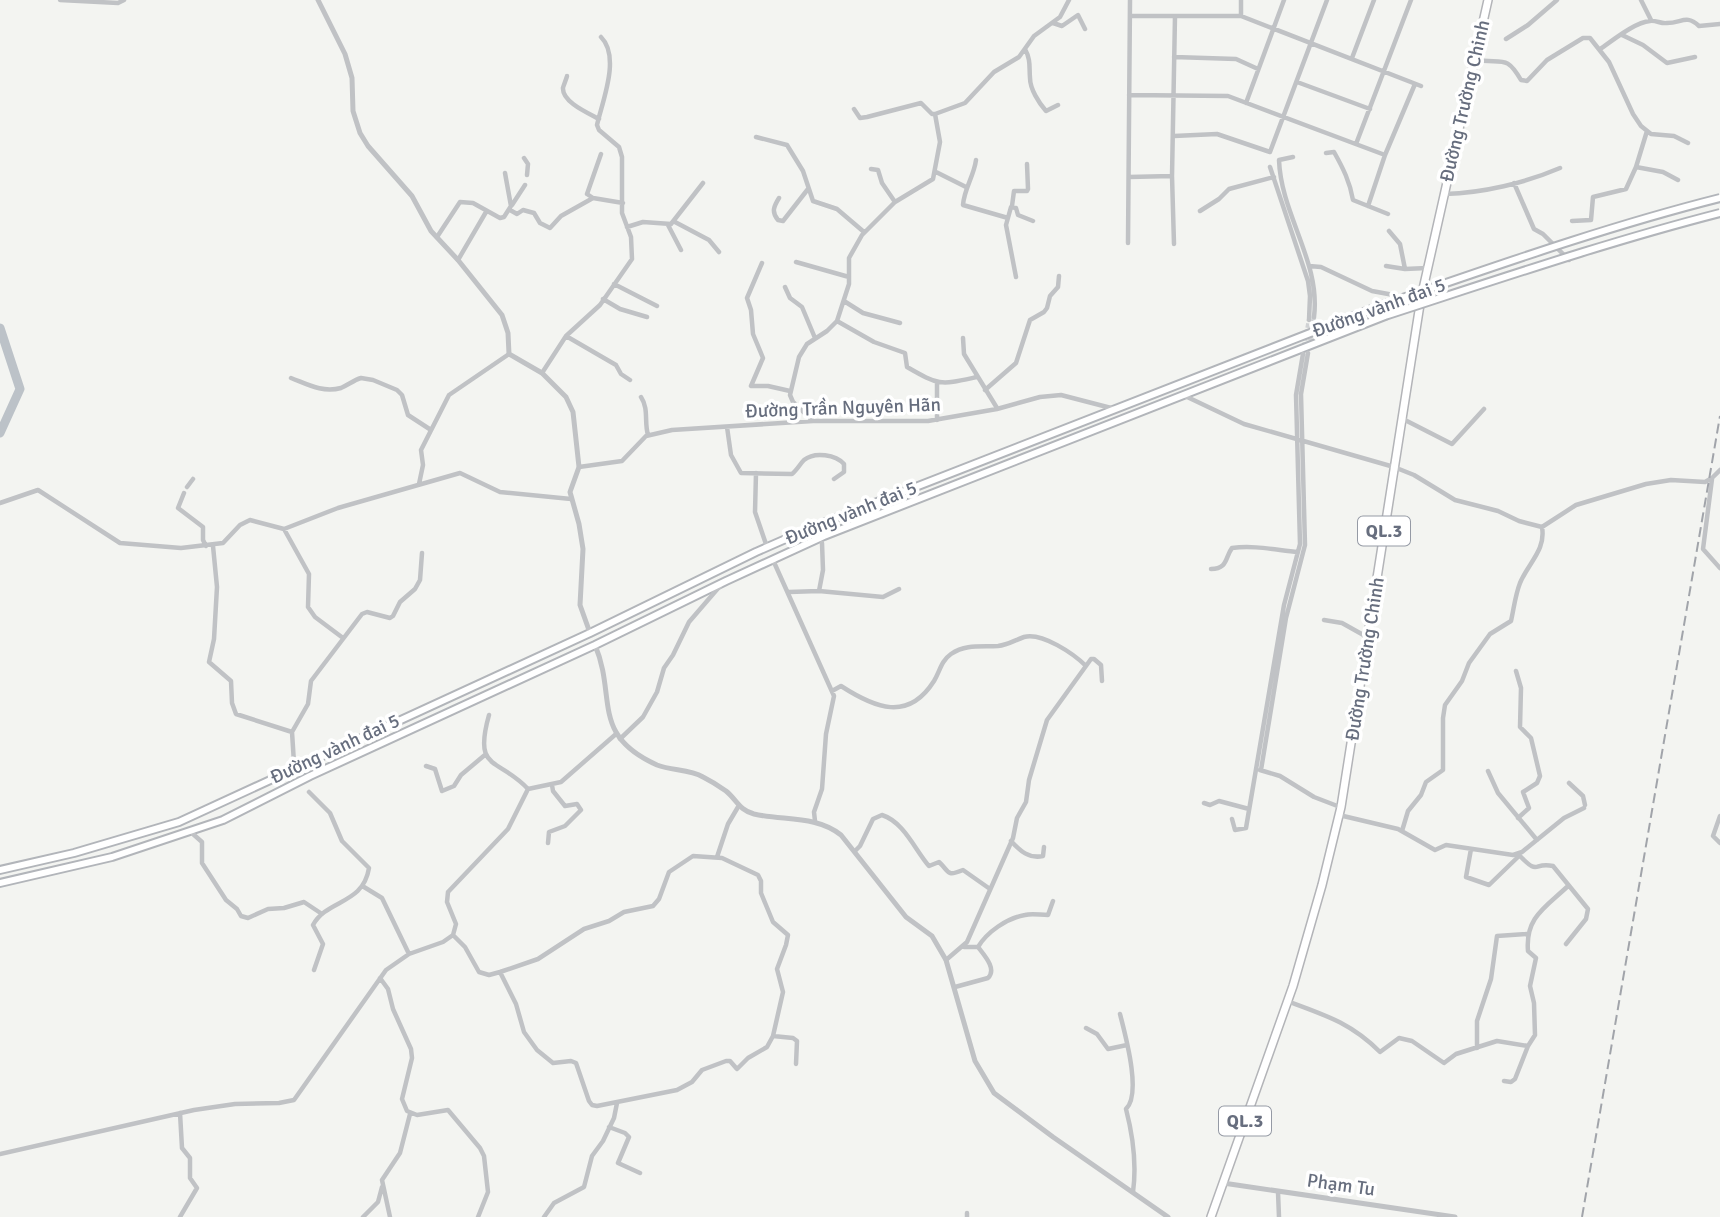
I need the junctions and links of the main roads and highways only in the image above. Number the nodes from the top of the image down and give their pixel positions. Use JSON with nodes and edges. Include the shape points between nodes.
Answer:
{"nodes":[{"id":1,"x":1488,"y":0,"type":"edge"},
{"id":2,"x":1720,"y":198,"type":"edge"},
{"id":3,"x":1720,"y":213,"type":"edge"},
{"id":4,"x":590,"y":633,"type":"junction"},
{"id":5,"x":595,"y":645,"type":"junction"},
{"id":6,"x":0,"y":870,"type":"edge"},
{"id":7,"x":0,"y":883,"type":"edge"},
{"id":8,"x":1211,"y":1217,"type":"edge"}],
"edges":[{"from":1,"to":8,"type":"highway","name":"Đường Trường Chinh","number":"QL.3","via":[[1427,268],[1340,811],[1287,1001]]},
{"from":2,"to":4,"type":"main road","name":"Đường vành đai 5","bridge":true,"via":[[1382,305],[816,525]]},
{"from":3,"to":5,"type":"main road","name":"Đường vành đai 5","bridge":true,"via":[[1385,316],[824,536]]},
{"from":4,"to":5,"type":"main road"},
{"from":4,"to":6,"type":"main road","name":"Đường vành đai 5","via":[[178,822]]},
{"from":5,"to":7,"type":"main road","name":"Đường vành đai 5","via":[[223,820],[112,857]]}]}
